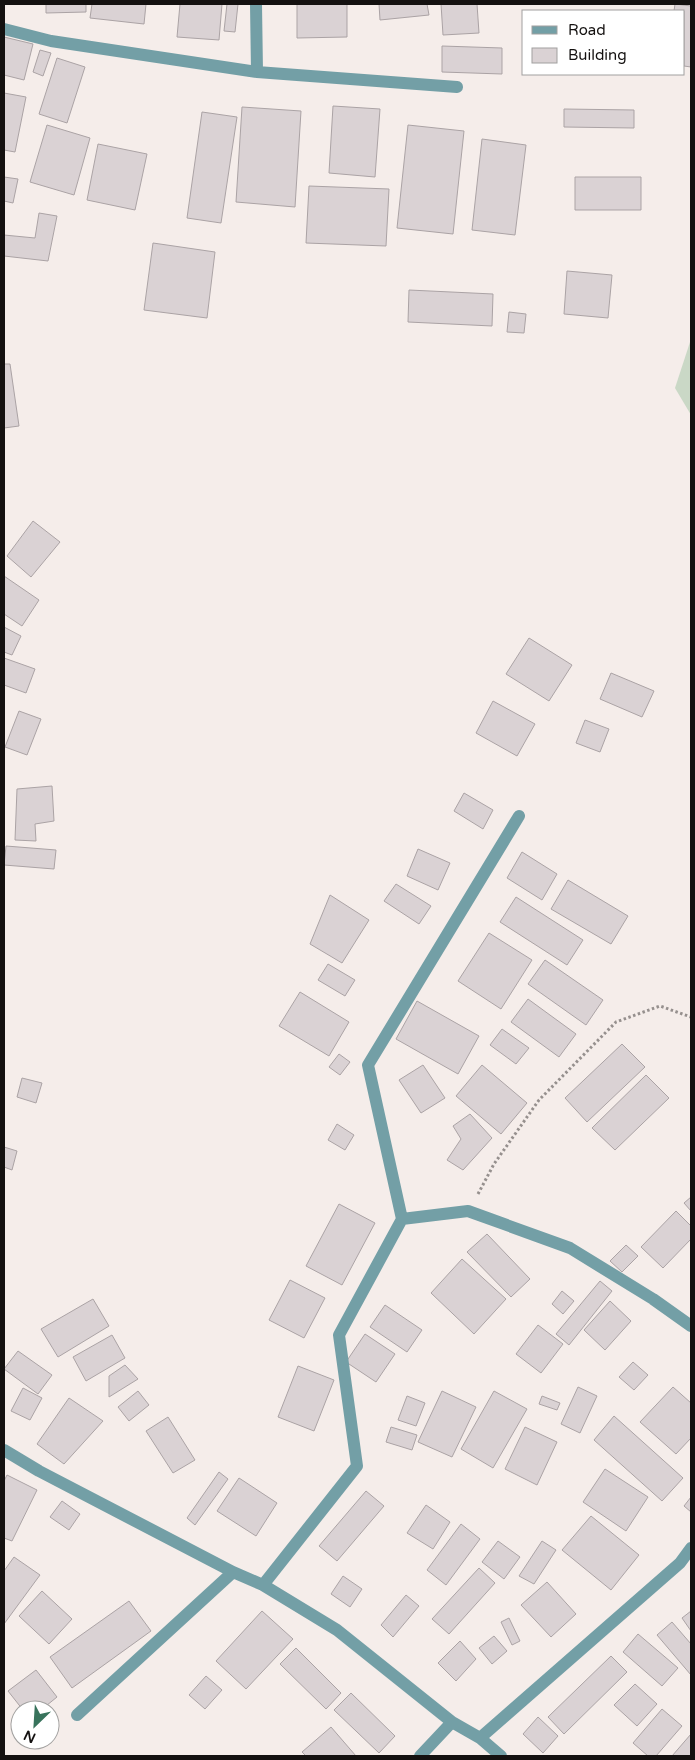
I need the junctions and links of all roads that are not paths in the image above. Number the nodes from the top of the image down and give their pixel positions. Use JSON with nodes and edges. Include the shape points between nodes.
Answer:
{"nodes":[{"id":1,"x":256,"y":4,"type":"edge"},
{"id":2,"x":4,"y":30,"type":"edge"},
{"id":3,"x":257,"y":72,"type":"junction"},
{"id":4,"x":457,"y":87,"type":"dead end"},
{"id":5,"x":519,"y":816,"type":"dead end"},
{"id":6,"x":402,"y":1219,"type":"junction"},
{"id":7,"x":691,"y":1326,"type":"edge"},
{"id":8,"x":4,"y":1450,"type":"edge"},
{"id":9,"x":691,"y":1548,"type":"edge"},
{"id":10,"x":233,"y":1572,"type":"junction"},
{"id":11,"x":263,"y":1585,"type":"junction"},
{"id":12,"x":77,"y":1715,"type":"dead end"},
{"id":13,"x":452,"y":1722,"type":"junction"},
{"id":14,"x":480,"y":1738,"type":"junction"},
{"id":15,"x":420,"y":1756,"type":"edge"},
{"id":16,"x":501,"y":1756,"type":"edge"}],
"edges":[{"from":1,"to":3,"type":"street"},
{"from":2,"to":3,"type":"street","via":[[51,41]]},
{"from":3,"to":4,"type":"street"},
{"from":5,"to":6,"type":"street","via":[[368,1065]]},
{"from":6,"to":7,"type":"street","via":[[468,1211],[570,1248]]},
{"from":6,"to":11,"type":"street","via":[[339,1335],[358,1466]]},
{"from":8,"to":10,"type":"street","via":[[39,1472]]},
{"from":9,"to":14,"type":"street","via":[[680,1563]]},
{"from":10,"to":11,"type":"street"},
{"from":10,"to":12,"type":"street"},
{"from":11,"to":13,"type":"street","via":[[337,1630]]},
{"from":13,"to":14,"type":"street"},
{"from":13,"to":15,"type":"street"},
{"from":14,"to":16,"type":"street"}]}
